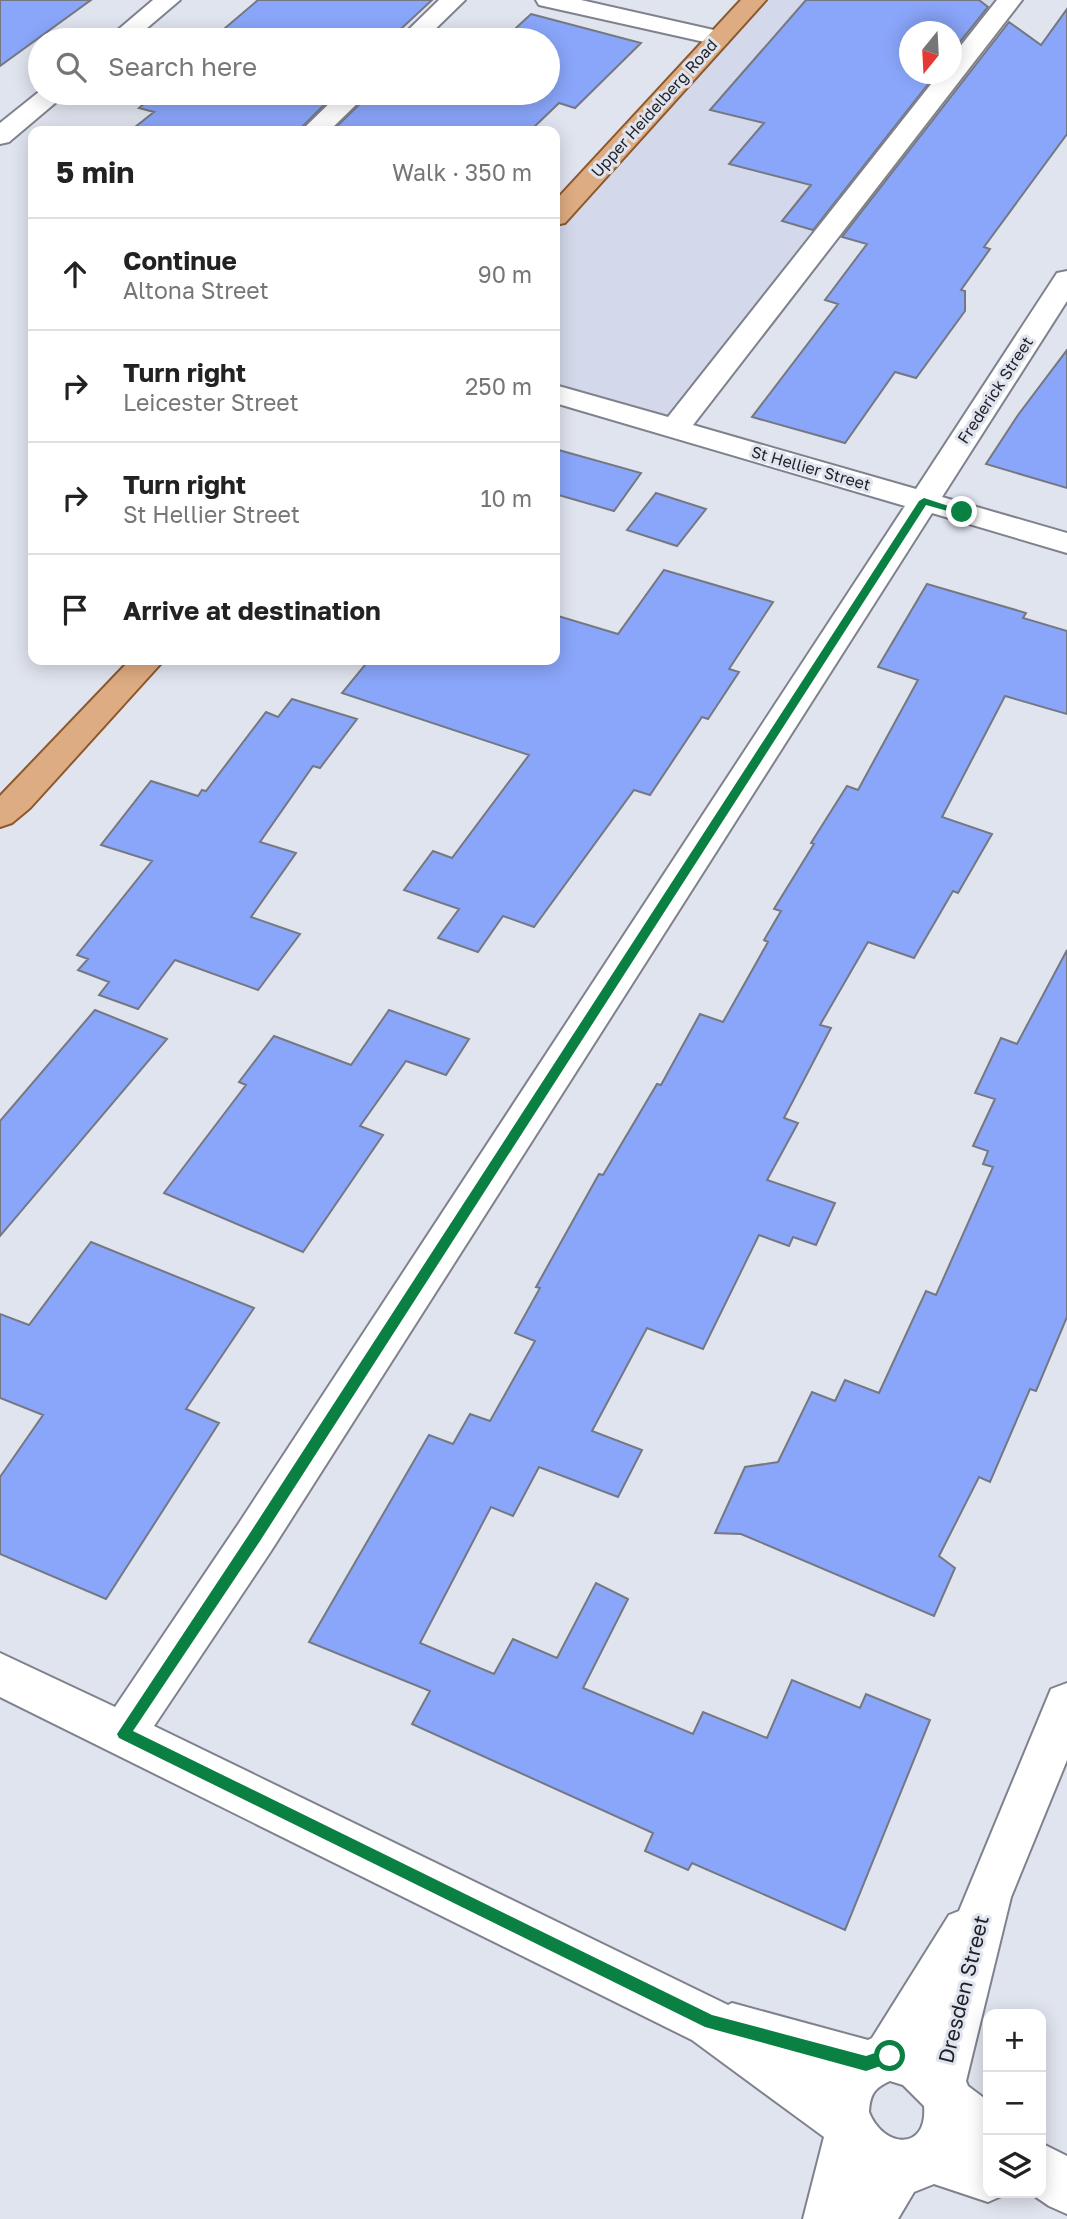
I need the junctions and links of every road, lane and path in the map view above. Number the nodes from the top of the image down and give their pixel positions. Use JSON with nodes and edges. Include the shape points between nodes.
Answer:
{"nodes":[{"id":1,"x":168,"y":0,"type":"edge"},
{"id":2,"x":453,"y":0,"type":"edge"},
{"id":3,"x":548,"y":0,"type":"edge"},
{"id":4,"x":754,"y":0,"type":"edge"},
{"id":5,"x":1010,"y":0,"type":"edge"},
{"id":6,"x":133,"y":28,"type":"edge"},
{"id":7,"x":423,"y":28,"type":"edge"},
{"id":8,"x":718,"y":38,"type":"junction"},
{"id":9,"x":39,"y":105,"type":"edge"},
{"id":10,"x":342,"y":105,"type":"edge"},
{"id":11,"x":319,"y":126,"type":"edge"},
{"id":12,"x":0,"y":136,"type":"edge"},
{"id":13,"x":560,"y":212,"type":"edge"},
{"id":14,"x":1067,"y":279,"type":"edge"},
{"id":15,"x":560,"y":395,"type":"edge"},
{"id":16,"x":675,"y":428,"type":"junction"},
{"id":17,"x":924,"y":501,"type":"junction"},
{"id":18,"x":1067,"y":543,"type":"edge"},
{"id":19,"x":143,"y":665,"type":"edge"},
{"id":20,"x":6,"y":814,"type":"edge"},
{"id":21,"x":0,"y":1674,"type":"edge"},
{"id":22,"x":1067,"y":1704,"type":"edge"},
{"id":23,"x":124,"y":1734,"type":"junction"},
{"id":24,"x":987,"y":1897,"type":"junction"},
{"id":25,"x":710,"y":2022,"type":"junction"},
{"id":26,"x":878,"y":2060,"type":"junction"},
{"id":27,"x":960,"y":2106,"type":"edge"},
{"id":28,"x":847,"y":2128,"type":"junction"},
{"id":29,"x":916,"y":2162,"type":"junction"},
{"id":30,"x":1046,"y":2173,"type":"edge"},
{"id":31,"x":983,"y":2175,"type":"edge"},
{"id":32,"x":1067,"y":2188,"type":"edge"},
{"id":33,"x":1046,"y":2195,"type":"edge"},
{"id":34,"x":1067,"y":2202,"type":"edge"},
{"id":35,"x":829,"y":2219,"type":"edge"},
{"id":36,"x":867,"y":2219,"type":"edge"}],
"edges":[{"from":1,"to":6,"type":"street"},
{"from":2,"to":7,"type":"street"},
{"from":3,"to":8,"type":"street"},
{"from":4,"to":8,"type":"main road","name":"Upper Heidelberg Road"},
{"from":5,"to":16,"type":"street"},
{"from":8,"to":13,"type":"main road","name":"Upper Heidelberg Road"},
{"from":9,"to":12,"type":"street"},
{"from":10,"to":11,"type":"street"},
{"from":14,"to":17,"type":"street","name":"Frederick Street"},
{"from":15,"to":16,"type":"street","name":"St Hellier Street"},
{"from":16,"to":17,"type":"street","name":"St Hellier Street"},
{"from":17,"to":18,"type":"street","name":"St Hellier Street"},
{"from":17,"to":23,"type":"street","name":"Frederick Street"},
{"from":19,"to":20,"type":"main road"},
{"from":21,"to":23,"type":"street"},
{"from":22,"to":24,"type":"street","name":"Dresden Street"},
{"from":23,"to":25,"type":"street"},
{"from":24,"to":26,"type":"street","name":"Dresden Street"},
{"from":24,"to":27,"type":"street","name":"Dresden Street"},
{"from":25,"to":26,"type":"street"},
{"from":25,"to":28,"type":"street"},
{"from":26,"to":27,"type":"street","via":[[904,2057],[918,2063]]},
{"from":26,"to":28,"type":"street","via":[[853,2074],[846,2087]]},
{"from":27,"to":29,"type":"street","via":[[949,2134]]},
{"from":28,"to":29,"type":"street","via":[[872,2157],[885,2164]]},
{"from":28,"to":35,"type":"street"},
{"from":29,"to":31,"type":"street"},
{"from":29,"to":36,"type":"street"},
{"from":30,"to":32,"type":"street"},
{"from":33,"to":34,"type":"street"}]}
